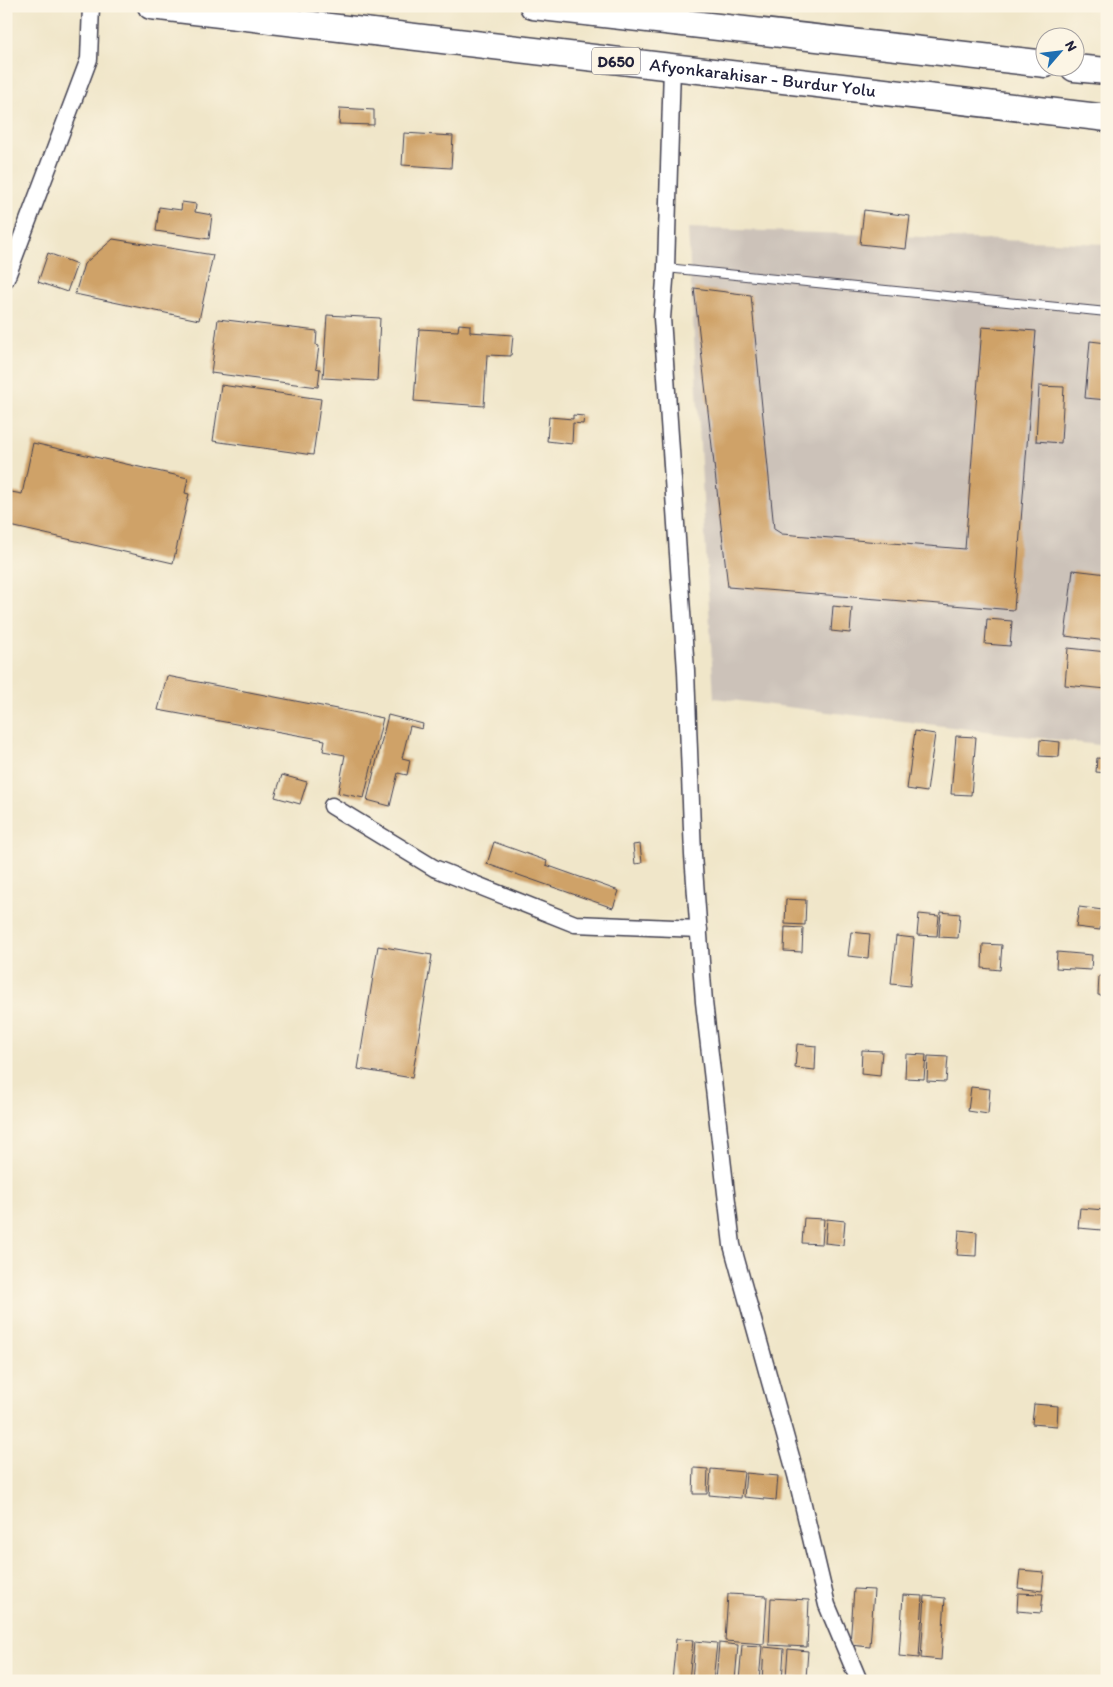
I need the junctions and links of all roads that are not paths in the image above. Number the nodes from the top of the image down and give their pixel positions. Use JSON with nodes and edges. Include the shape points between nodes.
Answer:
{"nodes":[{"id":1,"x":91,"y":6,"type":"edge"},
{"id":2,"x":151,"y":6,"type":"edge"},
{"id":3,"x":533,"y":6,"type":"edge"},
{"id":4,"x":1036,"y":63,"type":"edge"},
{"id":5,"x":672,"y":68,"type":"junction"},
{"id":6,"x":1086,"y":69,"type":"edge"},
{"id":7,"x":1107,"y":71,"type":"edge"},
{"id":8,"x":1107,"y":118,"type":"edge"},
{"id":9,"x":666,"y":268,"type":"junction"},
{"id":10,"x":6,"y":279,"type":"edge"},
{"id":11,"x":1107,"y":312,"type":"edge"},
{"id":12,"x":332,"y":806,"type":"dead end"},
{"id":13,"x":699,"y":929,"type":"junction"},
{"id":14,"x":858,"y":1681,"type":"edge"}],
"edges":[{"from":1,"to":10,"type":"street","via":[[89,59]]},
{"from":2,"to":5,"type":"highway","name":"Afyonkarahisar - Burdur Yolu","number":"D650"},
{"from":3,"to":4,"type":"highway"},
{"from":5,"to":8,"type":"highway","name":"Afyonkarahisar - Burdur Yolu","number":"D650"},
{"from":5,"to":9,"type":"street"},
{"from":6,"to":7,"type":"highway"},
{"from":9,"to":11,"type":"lane"},
{"from":9,"to":13,"type":"street","via":[[662,318],[686,671]]},
{"from":12,"to":13,"type":"street","via":[[434,868],[575,924]]},
{"from":13,"to":14,"type":"street","via":[[704,1002],[732,1245],[796,1475],[827,1605]]}]}
